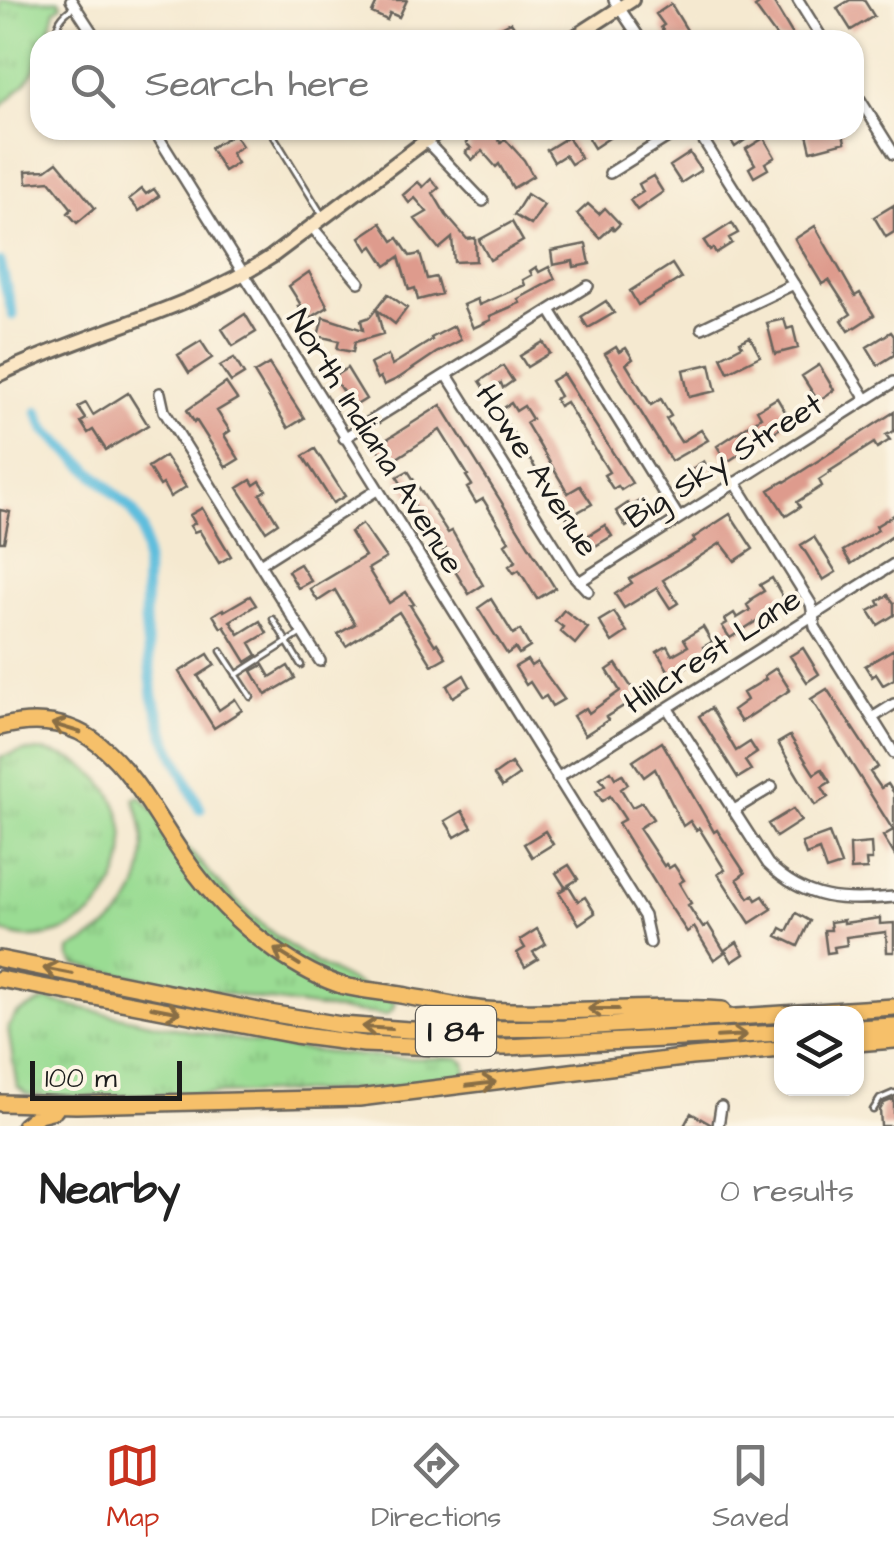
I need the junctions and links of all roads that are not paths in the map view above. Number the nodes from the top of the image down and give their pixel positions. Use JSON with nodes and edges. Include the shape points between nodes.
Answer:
{"nodes":[{"id":1,"x":798,"y":0,"type":"edge"},
{"id":2,"x":73,"y":3,"type":"edge"},
{"id":3,"x":622,"y":3,"type":"edge"},
{"id":4,"x":56,"y":30,"type":"edge"},
{"id":5,"x":91,"y":30,"type":"edge"},
{"id":6,"x":584,"y":30,"type":"edge"},
{"id":7,"x":636,"y":30,"type":"edge"},
{"id":8,"x":817,"y":30,"type":"edge"},
{"id":9,"x":864,"y":106,"type":"edge"},
{"id":10,"x":160,"y":140,"type":"edge"},
{"id":11,"x":276,"y":140,"type":"edge"},
{"id":12,"x":426,"y":140,"type":"joint"},
{"id":13,"x":662,"y":140,"type":"edge"},
{"id":14,"x":702,"y":140,"type":"edge"},
{"id":15,"x":894,"y":154,"type":"edge"},
{"id":16,"x":610,"y":172,"type":"dead end"},
{"id":17,"x":483,"y":200,"type":"dead end"},
{"id":18,"x":324,"y":218,"type":"junction"},
{"id":19,"x":312,"y":226,"type":"junction"},
{"id":20,"x":243,"y":275,"type":"junction"},
{"id":21,"x":359,"y":282,"type":"dead end"},
{"id":22,"x":794,"y":284,"type":"junction"},
{"id":23,"x":588,"y":286,"type":"dead end"},
{"id":24,"x":550,"y":310,"type":"junction"},
{"id":25,"x":702,"y":328,"type":"dead end"},
{"id":26,"x":0,"y":374,"type":"edge"},
{"id":27,"x":447,"y":375,"type":"junction"},
{"id":28,"x":894,"y":382,"type":"edge"},
{"id":29,"x":160,"y":393,"type":"dead end"},
{"id":30,"x":866,"y":400,"type":"junction"},
{"id":31,"x":344,"y":438,"type":"junction"},
{"id":32,"x":735,"y":482,"type":"junction"},
{"id":33,"x":377,"y":490,"type":"junction"},
{"id":34,"x":680,"y":518,"type":"junction"},
{"id":35,"x":260,"y":564,"type":"junction"},
{"id":36,"x":894,"y":564,"type":"edge"},
{"id":37,"x":579,"y":582,"type":"junction"},
{"id":38,"x":588,"y":590,"type":"dead end"},
{"id":39,"x":813,"y":616,"type":"junction"},
{"id":40,"x":273,"y":619,"type":"dead end"},
{"id":41,"x":302,"y":633,"type":"junction"},
{"id":42,"x":287,"y":642,"type":"junction"},
{"id":43,"x":222,"y":651,"type":"dead end"},
{"id":44,"x":320,"y":661,"type":"dead end"},
{"id":45,"x":301,"y":665,"type":"dead end"},
{"id":46,"x":236,"y":675,"type":"junction"},
{"id":47,"x":251,"y":697,"type":"dead end"},
{"id":48,"x":894,"y":704,"type":"edge"},
{"id":49,"x":668,"y":709,"type":"junction"},
{"id":50,"x":872,"y":718,"type":"junction"},
{"id":51,"x":0,"y":727,"type":"edge"},
{"id":52,"x":894,"y":753,"type":"edge"},
{"id":53,"x":557,"y":778,"type":"junction"},
{"id":54,"x":772,"y":787,"type":"dead end"},
{"id":55,"x":734,"y":810,"type":"junction"},
{"id":56,"x":894,"y":897,"type":"edge"},
{"id":57,"x":650,"y":943,"type":"dead end"},
{"id":58,"x":0,"y":960,"type":"edge"},
{"id":59,"x":0,"y":979,"type":"edge"},
{"id":60,"x":894,"y":1007,"type":"edge"},
{"id":61,"x":770,"y":1014,"type":"junction"},
{"id":62,"x":894,"y":1026,"type":"edge"},
{"id":63,"x":864,"y":1028,"type":"edge"},
{"id":64,"x":774,"y":1033,"type":"edge"},
{"id":65,"x":894,"y":1040,"type":"edge"},
{"id":66,"x":864,"y":1042,"type":"edge"},
{"id":67,"x":774,"y":1051,"type":"edge"},
{"id":68,"x":894,"y":1093,"type":"edge"},
{"id":69,"x":0,"y":1103,"type":"edge"},
{"id":70,"x":76,"y":1105,"type":"junction"},
{"id":71,"x":721,"y":1107,"type":"dead end"},
{"id":72,"x":873,"y":1110,"type":"dead end"},
{"id":73,"x":24,"y":1126,"type":"edge"},
{"id":74,"x":718,"y":1126,"type":"edge"}],
"edges":[{"from":1,"to":8,"type":"street"},
{"from":2,"to":4,"type":"lane"},
{"from":2,"to":5,"type":"street"},
{"from":3,"to":6,"type":"street"},
{"from":3,"to":7,"type":"street"},
{"from":9,"to":15,"type":"street"},
{"from":10,"to":20,"type":"street","name":"North Indiana Avenue"},
{"from":11,"to":18,"type":"lane"},
{"from":12,"to":17,"type":"street"},
{"from":12,"to":18,"type":"street"},
{"from":13,"to":16,"type":"street"},
{"from":14,"to":22,"type":"street"},
{"from":18,"to":19,"type":"street"},
{"from":19,"to":20,"type":"street"},
{"from":19,"to":21,"type":"street"},
{"from":20,"to":26,"type":"street"},
{"from":20,"to":31,"type":"street","name":"North Indiana Avenue"},
{"from":22,"to":25,"type":"street"},
{"from":22,"to":30,"type":"street"},
{"from":23,"to":24,"type":"street"},
{"from":24,"to":27,"type":"street"},
{"from":24,"to":34,"type":"street"},
{"from":27,"to":31,"type":"street"},
{"from":27,"to":37,"type":"street","name":"Howe Avenue"},
{"from":28,"to":30,"type":"street","name":"Big Sky Street"},
{"from":29,"to":35,"type":"street","via":[[164,411]]},
{"from":30,"to":32,"type":"street","name":"Big Sky Street"},
{"from":31,"to":33,"type":"street","name":"North Indiana Avenue"},
{"from":32,"to":34,"type":"street","name":"Big Sky Street"},
{"from":32,"to":39,"type":"street","via":[[812,604]]},
{"from":33,"to":35,"type":"street"},
{"from":33,"to":53,"type":"street","name":"North Indiana Avenue"},
{"from":34,"to":37,"type":"street","name":"Big Sky Street"},
{"from":35,"to":41,"type":"street"},
{"from":36,"to":39,"type":"street","name":"Hillcrest Lane"},
{"from":37,"to":38,"type":"street","name":"Howe Avenue"},
{"from":39,"to":49,"type":"street","name":"Hillcrest Lane"},
{"from":39,"to":50,"type":"street"},
{"from":40,"to":42,"type":"lane"},
{"from":41,"to":42,"type":"lane"},
{"from":41,"to":44,"type":"street"},
{"from":42,"to":45,"type":"lane"},
{"from":42,"to":46,"type":"lane"},
{"from":43,"to":46,"type":"lane"},
{"from":46,"to":47,"type":"lane"},
{"from":48,"to":50,"type":"street"},
{"from":49,"to":53,"type":"street","name":"Hillcrest Lane"},
{"from":49,"to":55,"type":"street"},
{"from":50,"to":52,"type":"street"},
{"from":61,"to":51,"type":"highway","one_way":true,"via":[[487,1010],[341,985],[278,952],[232,917],[104,746],[51,723]]},
{"from":53,"to":57,"type":"street","name":"North Indiana Avenue","via":[[646,920]]},
{"from":54,"to":55,"type":"street"},
{"from":55,"to":56,"type":"street","via":[[768,864],[805,891]]},
{"from":61,"to":58,"type":"highway","number":"I 84","one_way":true,"via":[[408,1030],[269,1013]]},
{"from":59,"to":64,"type":"highway","number":"I 84","one_way":true,"via":[[364,1044],[508,1047]]},
{"from":60,"to":61,"type":"highway","number":"I 84"},
{"from":62,"to":63,"type":"highway"},
{"from":65,"to":66,"type":"highway"},
{"from":70,"to":67,"type":"highway","one_way":true,"via":[[359,1098]]},
{"from":68,"to":72,"type":"lane"},
{"from":69,"to":70,"type":"highway"},
{"from":70,"to":73,"type":"highway","via":[[39,1114]]},
{"from":71,"to":74,"type":"street"}]}
